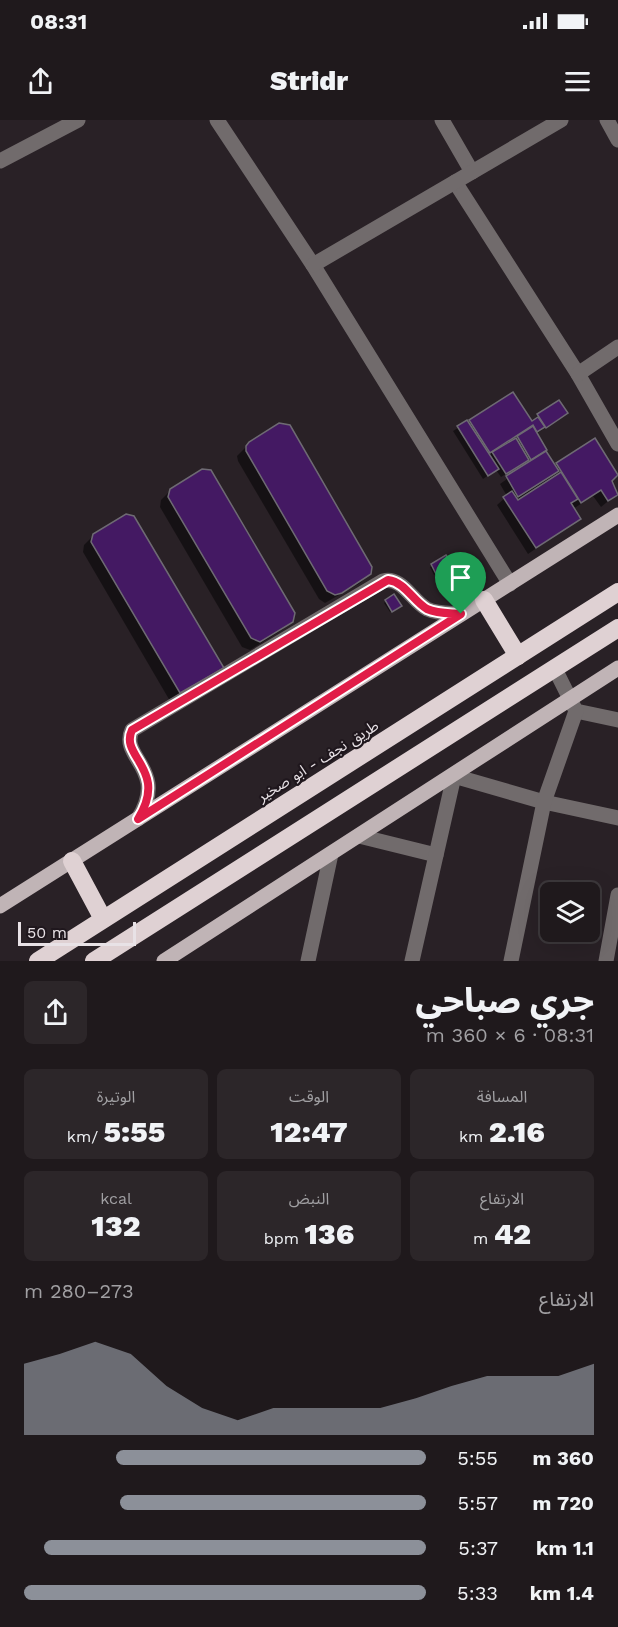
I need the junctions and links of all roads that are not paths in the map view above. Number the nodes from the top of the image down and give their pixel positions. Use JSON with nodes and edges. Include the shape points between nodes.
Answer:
{"nodes":[{"id":1,"x":78,"y":120,"type":"edge"},
{"id":2,"x":217,"y":120,"type":"edge"},
{"id":3,"x":442,"y":120,"type":"edge"},
{"id":4,"x":561,"y":120,"type":"edge"},
{"id":5,"x":607,"y":120,"type":"edge"},
{"id":6,"x":618,"y":140,"type":"edge"},
{"id":7,"x":0,"y":160,"type":"edge"},
{"id":8,"x":472,"y":172,"type":"junction"},
{"id":9,"x":455,"y":182,"type":"junction"},
{"id":10,"x":313,"y":265,"type":"junction"},
{"id":11,"x":618,"y":346,"type":"edge"},
{"id":12,"x":578,"y":374,"type":"junction"},
{"id":13,"x":618,"y":444,"type":"edge"},
{"id":14,"x":618,"y":515,"type":"edge"},
{"id":15,"x":510,"y":584,"type":"junction"},
{"id":16,"x":618,"y":592,"type":"edge"},
{"id":17,"x":484,"y":600,"type":"junction"},
{"id":18,"x":461,"y":614,"type":"junction"},
{"id":19,"x":618,"y":628,"type":"edge"},
{"id":20,"x":518,"y":656,"type":"junction"},
{"id":21,"x":618,"y":668,"type":"edge"},
{"id":22,"x":555,"y":669,"type":"junction"},
{"id":23,"x":573,"y":705,"type":"junction"},
{"id":24,"x":618,"y":720,"type":"edge"},
{"id":25,"x":454,"y":776,"type":"junction"},
{"id":26,"x":544,"y":802,"type":"junction"},
{"id":27,"x":618,"y":818,"type":"edge"},
{"id":28,"x":138,"y":819,"type":"junction"},
{"id":29,"x":359,"y":836,"type":"junction"},
{"id":30,"x":331,"y":854,"type":"junction"},
{"id":31,"x":436,"y":855,"type":"junction"},
{"id":32,"x":72,"y":861,"type":"junction"},
{"id":33,"x":618,"y":895,"type":"edge"},
{"id":34,"x":1,"y":904,"type":"edge"},
{"id":35,"x":104,"y":919,"type":"junction"},
{"id":36,"x":38,"y":961,"type":"edge"},
{"id":37,"x":94,"y":961,"type":"edge"},
{"id":38,"x":164,"y":961,"type":"edge"},
{"id":39,"x":308,"y":961,"type":"edge"},
{"id":40,"x":412,"y":961,"type":"edge"},
{"id":41,"x":511,"y":961,"type":"edge"},
{"id":42,"x":606,"y":961,"type":"edge"}],
"edges":[{"from":1,"to":7,"type":"street"},
{"from":2,"to":10,"type":"street"},
{"from":3,"to":8,"type":"street"},
{"from":4,"to":8,"type":"street"},
{"from":5,"to":6,"type":"street"},
{"from":8,"to":9,"type":"street"},
{"from":9,"to":10,"type":"street"},
{"from":9,"to":12,"type":"street"},
{"from":10,"to":15,"type":"street"},
{"from":11,"to":12,"type":"street"},
{"from":12,"to":13,"type":"street"},
{"from":14,"to":15,"type":"main road"},
{"from":15,"to":17,"type":"main road"},
{"from":16,"to":20,"type":"highway","name":"طريق نجف - ابو صخير"},
{"from":17,"to":18,"type":"main road"},
{"from":17,"to":20,"type":"highway"},
{"from":18,"to":28,"type":"main road"},
{"from":18,"to":28,"type":"street","via":[[428,609],[397,582],[384,581],[132,730],[130,742],[150,783],[149,799]]},
{"from":19,"to":22,"type":"highway"},
{"from":20,"to":35,"type":"highway","name":"طريق نجف - ابو صخير"},
{"from":21,"to":23,"type":"main road"},
{"from":22,"to":23,"type":"street"},
{"from":22,"to":37,"type":"highway"},
{"from":23,"to":24,"type":"street"},
{"from":23,"to":25,"type":"main road"},
{"from":23,"to":26,"type":"street"},
{"from":25,"to":26,"type":"street"},
{"from":25,"to":29,"type":"main road"},
{"from":25,"to":31,"type":"street"},
{"from":26,"to":27,"type":"street"},
{"from":26,"to":41,"type":"street"},
{"from":28,"to":32,"type":"main road"},
{"from":29,"to":30,"type":"main road"},
{"from":29,"to":31,"type":"street"},
{"from":30,"to":38,"type":"main road"},
{"from":30,"to":39,"type":"street"},
{"from":31,"to":40,"type":"street"},
{"from":32,"to":34,"type":"main road"},
{"from":32,"to":35,"type":"highway"},
{"from":33,"to":42,"type":"street"},
{"from":35,"to":36,"type":"highway","name":"طريق نجف - ابو صخير"}]}
